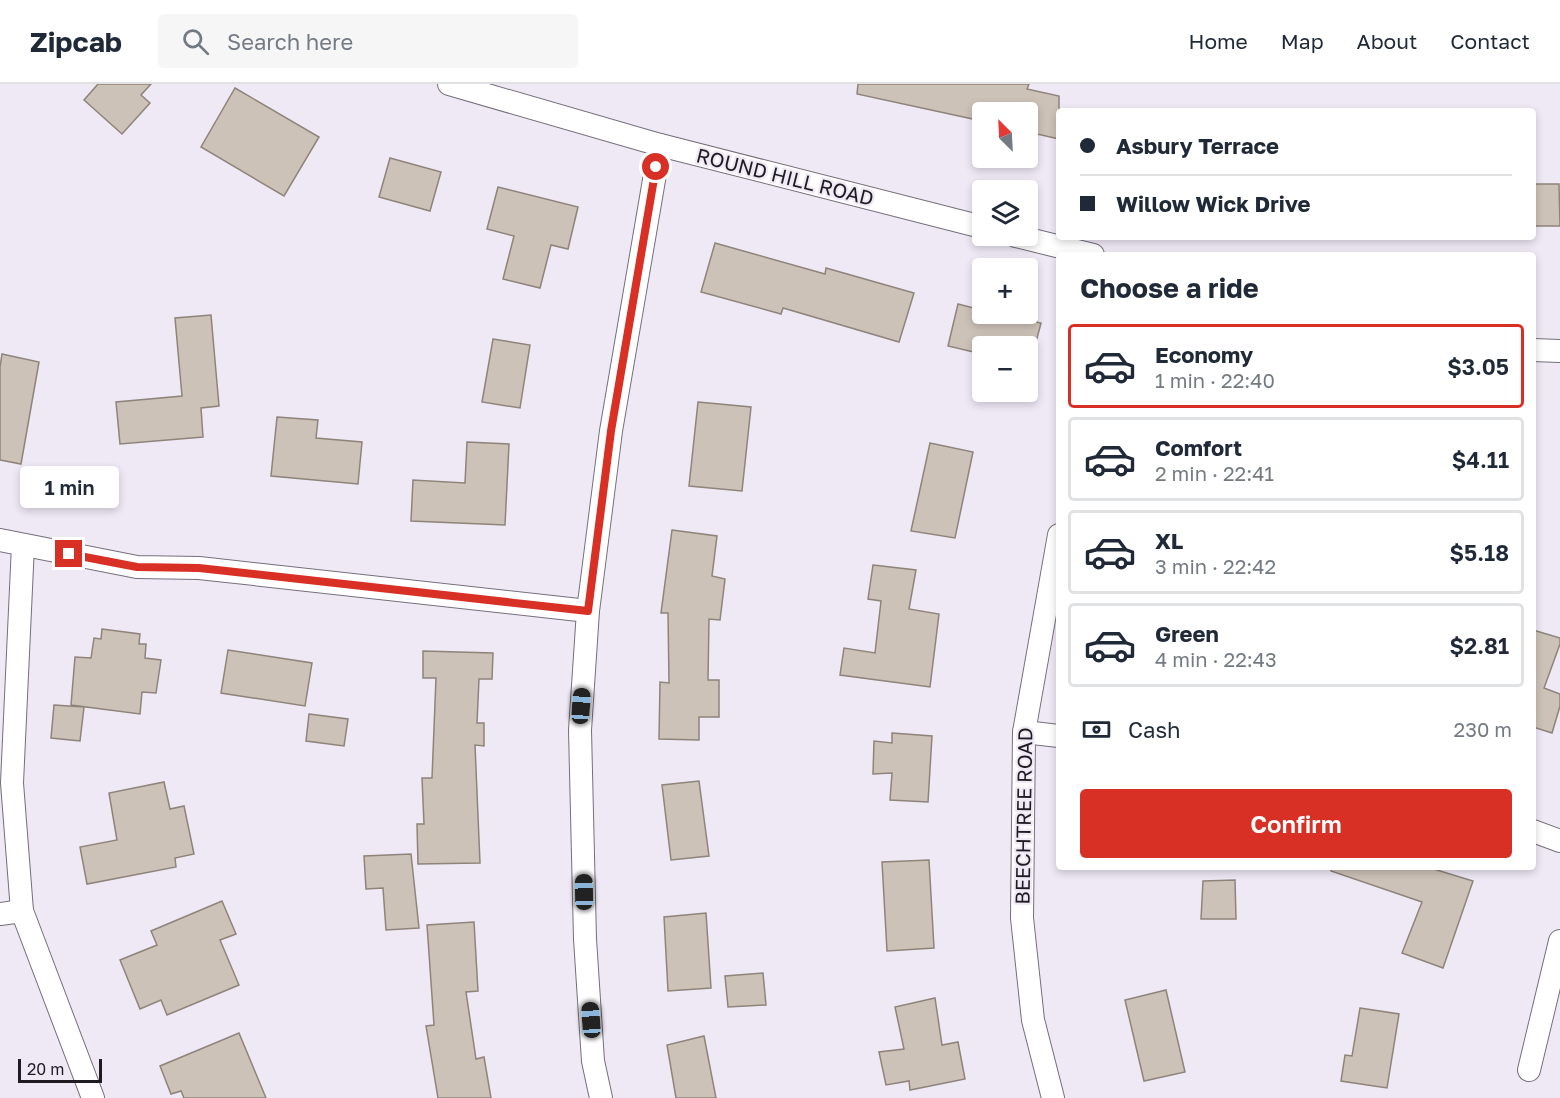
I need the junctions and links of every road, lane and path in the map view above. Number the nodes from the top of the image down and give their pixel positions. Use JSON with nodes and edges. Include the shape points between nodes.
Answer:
{"nodes":[{"id":1,"x":449,"y":84,"type":"edge"},
{"id":2,"x":660,"y":145,"type":"junction"},
{"id":3,"x":972,"y":224,"type":"edge"},
{"id":4,"x":1038,"y":241,"type":"edge"},
{"id":5,"x":1081,"y":252,"type":"edge"},
{"id":6,"x":1536,"y":350,"type":"edge"},
{"id":7,"x":1560,"y":351,"type":"edge"},
{"id":8,"x":0,"y":540,"type":"edge"},
{"id":9,"x":23,"y":545,"type":"junction"},
{"id":10,"x":1056,"y":552,"type":"edge"},
{"id":11,"x":588,"y":611,"type":"junction"},
{"id":12,"x":1024,"y":732,"type":"junction"},
{"id":13,"x":1056,"y":736,"type":"edge"},
{"id":14,"x":1536,"y":832,"type":"edge"},
{"id":15,"x":1560,"y":841,"type":"edge"},
{"id":16,"x":11,"y":912,"type":"edge"},
{"id":17,"x":1560,"y":941,"type":"edge"},
{"id":18,"x":1529,"y":1070,"type":"dead end"},
{"id":19,"x":93,"y":1098,"type":"edge"},
{"id":20,"x":601,"y":1098,"type":"edge"},
{"id":21,"x":1053,"y":1098,"type":"edge"}],
"edges":[{"from":1,"to":2,"type":"street","name":"ROUND HILL ROAD"},
{"from":2,"to":3,"type":"street","name":"ROUND HILL ROAD"},
{"from":2,"to":11,"type":"street","via":[[611,431]]},
{"from":4,"to":5,"type":"street"},
{"from":6,"to":7,"type":"street"},
{"from":8,"to":9,"type":"street"},
{"from":9,"to":11,"type":"street","via":[[137,567],[199,568]]},
{"from":9,"to":16,"type":"street","via":[[12,783]]},
{"from":10,"to":12,"type":"street","name":"BEECHTREE ROAD"},
{"from":11,"to":20,"type":"street","via":[[580,730],[585,939],[594,1061]]},
{"from":12,"to":13,"type":"street"},
{"from":12,"to":21,"type":"street","name":"BEECHTREE ROAD","via":[[1022,918],[1033,1020]]},
{"from":14,"to":15,"type":"street"},
{"from":16,"to":19,"type":"street"},
{"from":17,"to":18,"type":"street"}]}
